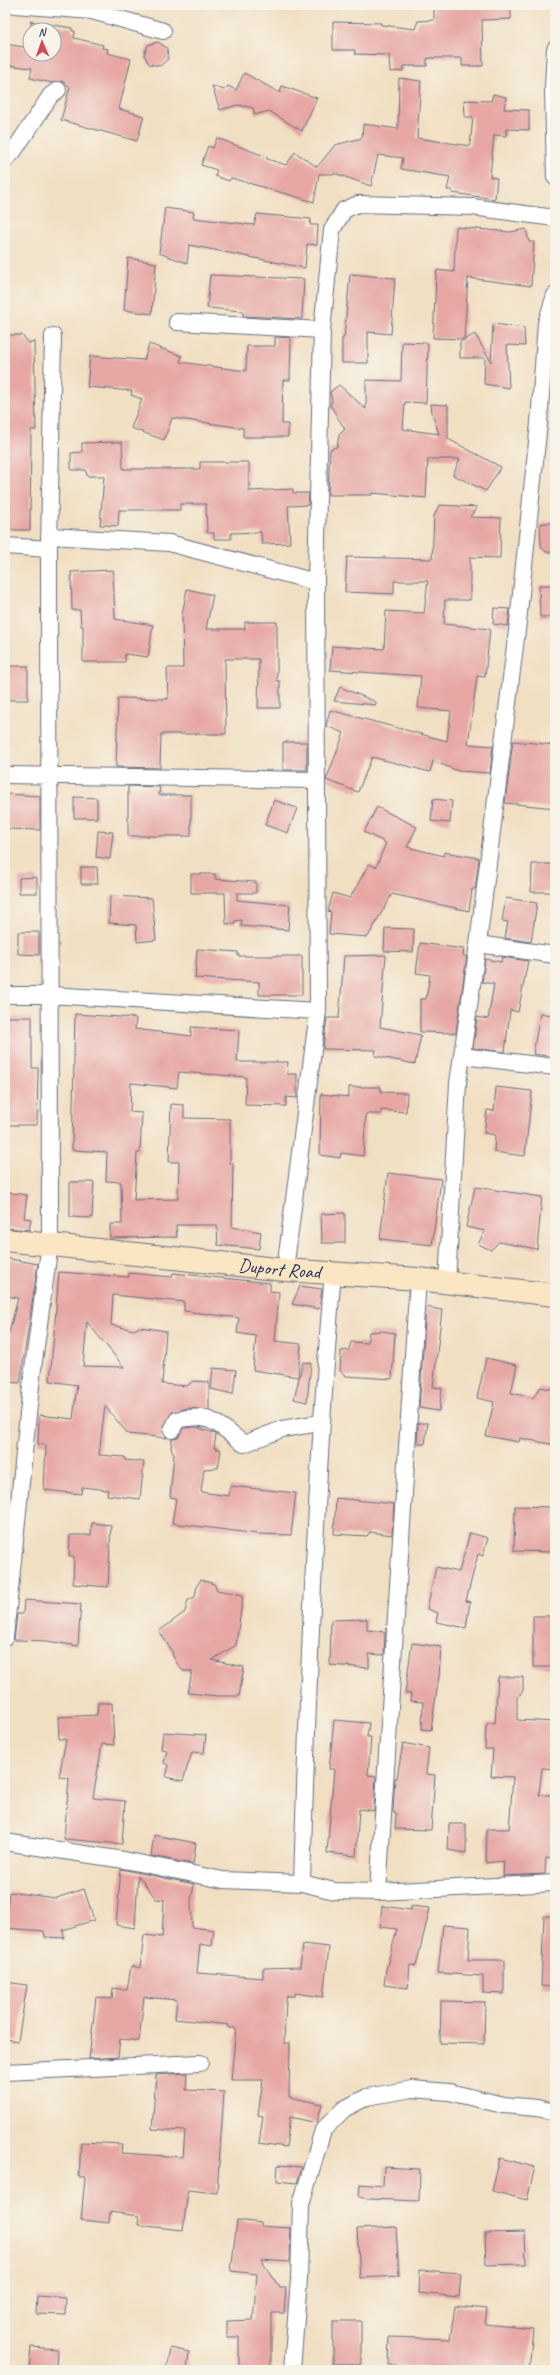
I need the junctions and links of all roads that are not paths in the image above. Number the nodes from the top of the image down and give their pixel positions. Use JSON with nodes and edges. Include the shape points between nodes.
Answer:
{"nodes":[{"id":1,"x":15,"y":5,"type":"edge"},
{"id":2,"x":163,"y":31,"type":"dead end"},
{"id":3,"x":555,"y":49,"type":"edge"},
{"id":4,"x":58,"y":90,"type":"dead end"},
{"id":5,"x":5,"y":160,"type":"edge"},
{"id":6,"x":555,"y":177,"type":"edge"},
{"id":7,"x":555,"y":218,"type":"edge"},
{"id":8,"x":555,"y":295,"type":"edge"},
{"id":9,"x":177,"y":322,"type":"dead end"},
{"id":10,"x":322,"y":330,"type":"junction"},
{"id":11,"x":53,"y":336,"type":"dead end"},
{"id":12,"x":49,"y":542,"type":"junction"},
{"id":13,"x":5,"y":546,"type":"edge"},
{"id":14,"x":316,"y":582,"type":"junction"},
{"id":15,"x":5,"y":775,"type":"edge"},
{"id":16,"x":50,"y":775,"type":"junction"},
{"id":17,"x":317,"y":780,"type":"junction"},
{"id":18,"x":478,"y":944,"type":"junction"},
{"id":19,"x":555,"y":956,"type":"edge"},
{"id":20,"x":5,"y":995,"type":"edge"},
{"id":21,"x":49,"y":996,"type":"junction"},
{"id":22,"x":318,"y":1011,"type":"junction"},
{"id":23,"x":462,"y":1056,"type":"junction"},
{"id":24,"x":555,"y":1067,"type":"edge"},
{"id":25,"x":5,"y":1240,"type":"edge"},
{"id":26,"x":50,"y":1243,"type":"junction"},
{"id":27,"x":285,"y":1270,"type":"junction"},
{"id":28,"x":333,"y":1272,"type":"junction"},
{"id":29,"x":418,"y":1279,"type":"junction"},
{"id":30,"x":447,"y":1283,"type":"junction"},
{"id":31,"x":555,"y":1295,"type":"edge"},
{"id":32,"x":320,"y":1423,"type":"junction"},
{"id":33,"x":172,"y":1430,"type":"dead end"},
{"id":34,"x":5,"y":1637,"type":"edge"},
{"id":35,"x":5,"y":1842,"type":"edge"},
{"id":36,"x":302,"y":1883,"type":"junction"},
{"id":37,"x":555,"y":1883,"type":"edge"},
{"id":38,"x":378,"y":1892,"type":"junction"},
{"id":39,"x":200,"y":2064,"type":"dead end"},
{"id":40,"x":5,"y":2072,"type":"edge"},
{"id":41,"x":555,"y":2112,"type":"edge"},
{"id":42,"x":292,"y":2370,"type":"edge"}],
"edges":[{"from":1,"to":2,"type":"street","via":[[92,12]]},
{"from":3,"to":6,"type":"street"},
{"from":4,"to":5,"type":"street","via":[[51,95]]},
{"from":7,"to":10,"type":"street","via":[[472,207],[358,204],[344,210],[332,230]]},
{"from":8,"to":18,"type":"street","via":[[546,323],[539,423],[519,607]]},
{"from":9,"to":10,"type":"street"},
{"from":10,"to":14,"type":"street"},
{"from":11,"to":12,"type":"street"},
{"from":12,"to":13,"type":"street"},
{"from":12,"to":14,"type":"street","via":[[169,543]]},
{"from":12,"to":16,"type":"street"},
{"from":14,"to":17,"type":"street"},
{"from":15,"to":16,"type":"street"},
{"from":16,"to":17,"type":"street"},
{"from":16,"to":21,"type":"street"},
{"from":17,"to":22,"type":"street"},
{"from":18,"to":19,"type":"street"},
{"from":18,"to":23,"type":"street"},
{"from":20,"to":21,"type":"street"},
{"from":21,"to":22,"type":"street"},
{"from":21,"to":26,"type":"street"},
{"from":22,"to":27,"type":"street"},
{"from":23,"to":24,"type":"street"},
{"from":23,"to":30,"type":"street","via":[[458,1083]]},
{"from":25,"to":26,"type":"street","name":"Duport Road"},
{"from":26,"to":27,"type":"street","name":"Duport Road"},
{"from":26,"to":34,"type":"street","via":[[31,1384]]},
{"from":27,"to":28,"type":"street","name":"Duport Road"},
{"from":28,"to":29,"type":"street","name":"Duport Road"},
{"from":28,"to":32,"type":"street"},
{"from":29,"to":30,"type":"street","name":"Duport Road"},
{"from":29,"to":38,"type":"street"},
{"from":30,"to":31,"type":"street","name":"Duport Road"},
{"from":32,"to":33,"type":"street","via":[[282,1429],[242,1451],[204,1416],[177,1420]]},
{"from":32,"to":36,"type":"street","via":[[311,1590]]},
{"from":35,"to":36,"type":"street","via":[[124,1860],[223,1880]]},
{"from":36,"to":38,"type":"street","via":[[334,1890]]},
{"from":37,"to":38,"type":"street"},
{"from":39,"to":40,"type":"street"},
{"from":41,"to":42,"type":"street","via":[[504,2105],[449,2092],[412,2089],[367,2097],[344,2109],[324,2130],[301,2204],[299,2280]]}]}
